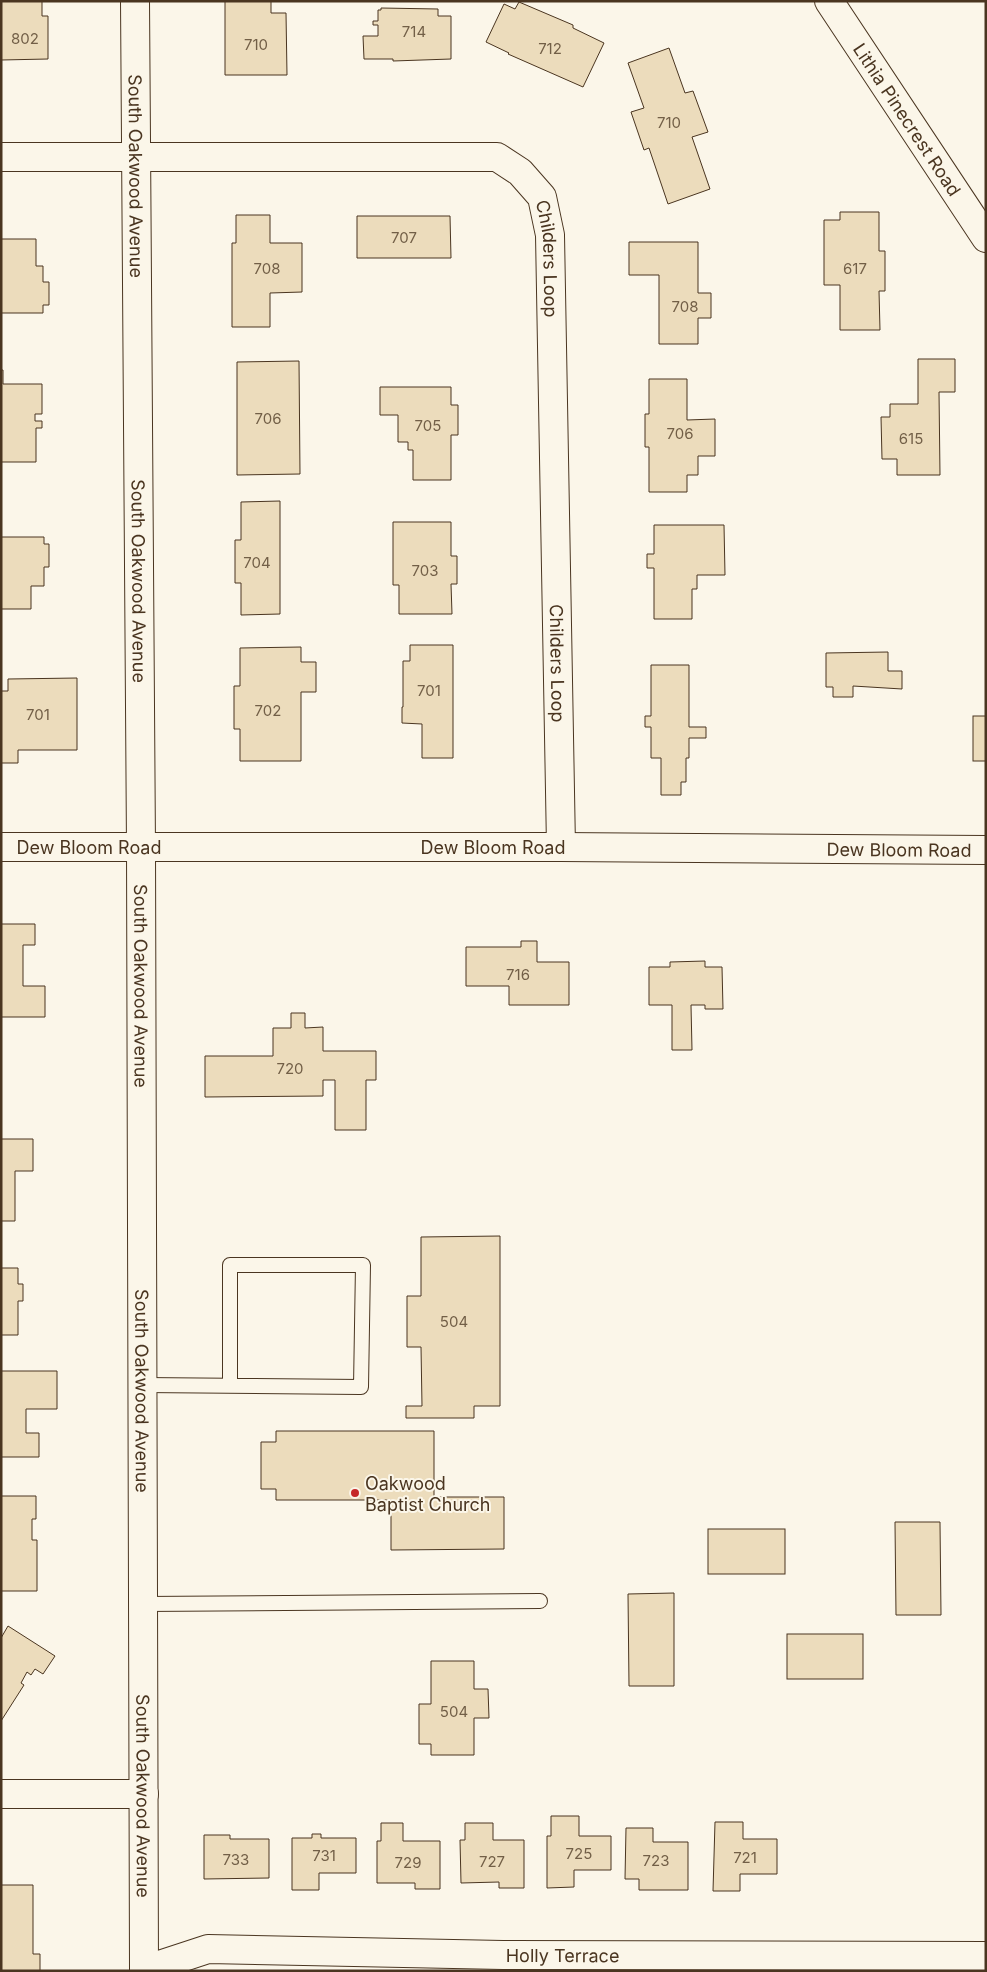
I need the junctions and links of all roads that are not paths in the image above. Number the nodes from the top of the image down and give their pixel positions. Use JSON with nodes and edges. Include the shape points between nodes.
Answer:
{"nodes":[{"id":1,"x":135,"y":1,"type":"edge"},
{"id":2,"x":829,"y":1,"type":"edge"},
{"id":3,"x":1,"y":156,"type":"edge"},
{"id":4,"x":135,"y":157,"type":"junction"},
{"id":5,"x":986,"y":238,"type":"edge"},
{"id":6,"x":1,"y":847,"type":"edge"},
{"id":7,"x":141,"y":847,"type":"junction"},
{"id":8,"x":561,"y":847,"type":"junction"},
{"id":9,"x":986,"y":850,"type":"edge"},
{"id":10,"x":143,"y":1384,"type":"junction"},
{"id":11,"x":230,"y":1385,"type":"junction"},
{"id":12,"x":540,"y":1601,"type":"dead end"},
{"id":13,"x":144,"y":1604,"type":"junction"},
{"id":14,"x":1,"y":1794,"type":"edge"},
{"id":15,"x":144,"y":1794,"type":"junction"},
{"id":16,"x":986,"y":1956,"type":"edge"},
{"id":17,"x":503,"y":1963,"type":"edge"},
{"id":18,"x":144,"y":1971,"type":"edge"}],
"edges":[{"from":1,"to":4,"type":"street","name":"South Oakwood Avenue"},
{"from":2,"to":5,"type":"street","name":"Lithia Pinecrest Road"},
{"from":3,"to":4,"type":"street","name":"Childers Loop"},
{"from":4,"to":7,"type":"street","name":"South Oakwood Avenue"},
{"from":4,"to":8,"type":"street","name":"Childers Loop","via":[[497,157],[520,172],[542,197],[550,235]]},
{"from":6,"to":7,"type":"street","name":"Dew Bloom Road"},
{"from":7,"to":8,"type":"street","name":"Dew Bloom Road"},
{"from":7,"to":10,"type":"street","name":"South Oakwood Avenue"},
{"from":8,"to":9,"type":"street","name":"Dew Bloom Road"},
{"from":10,"to":11,"type":"lane"},
{"from":10,"to":13,"type":"street","name":"South Oakwood Avenue"},
{"from":11,"to":11,"type":"lane","via":[[361,1387],[363,1265],[230,1265]]},
{"from":12,"to":13,"type":"lane"},
{"from":13,"to":15,"type":"street","name":"South Oakwood Avenue"},
{"from":14,"to":15,"type":"street"},
{"from":15,"to":18,"type":"street","name":"South Oakwood Avenue"},
{"from":16,"to":17,"type":"street","name":"Holly Terrace"},
{"from":17,"to":18,"type":"street","name":"Holly Terrace","via":[[208,1949]]}]}
